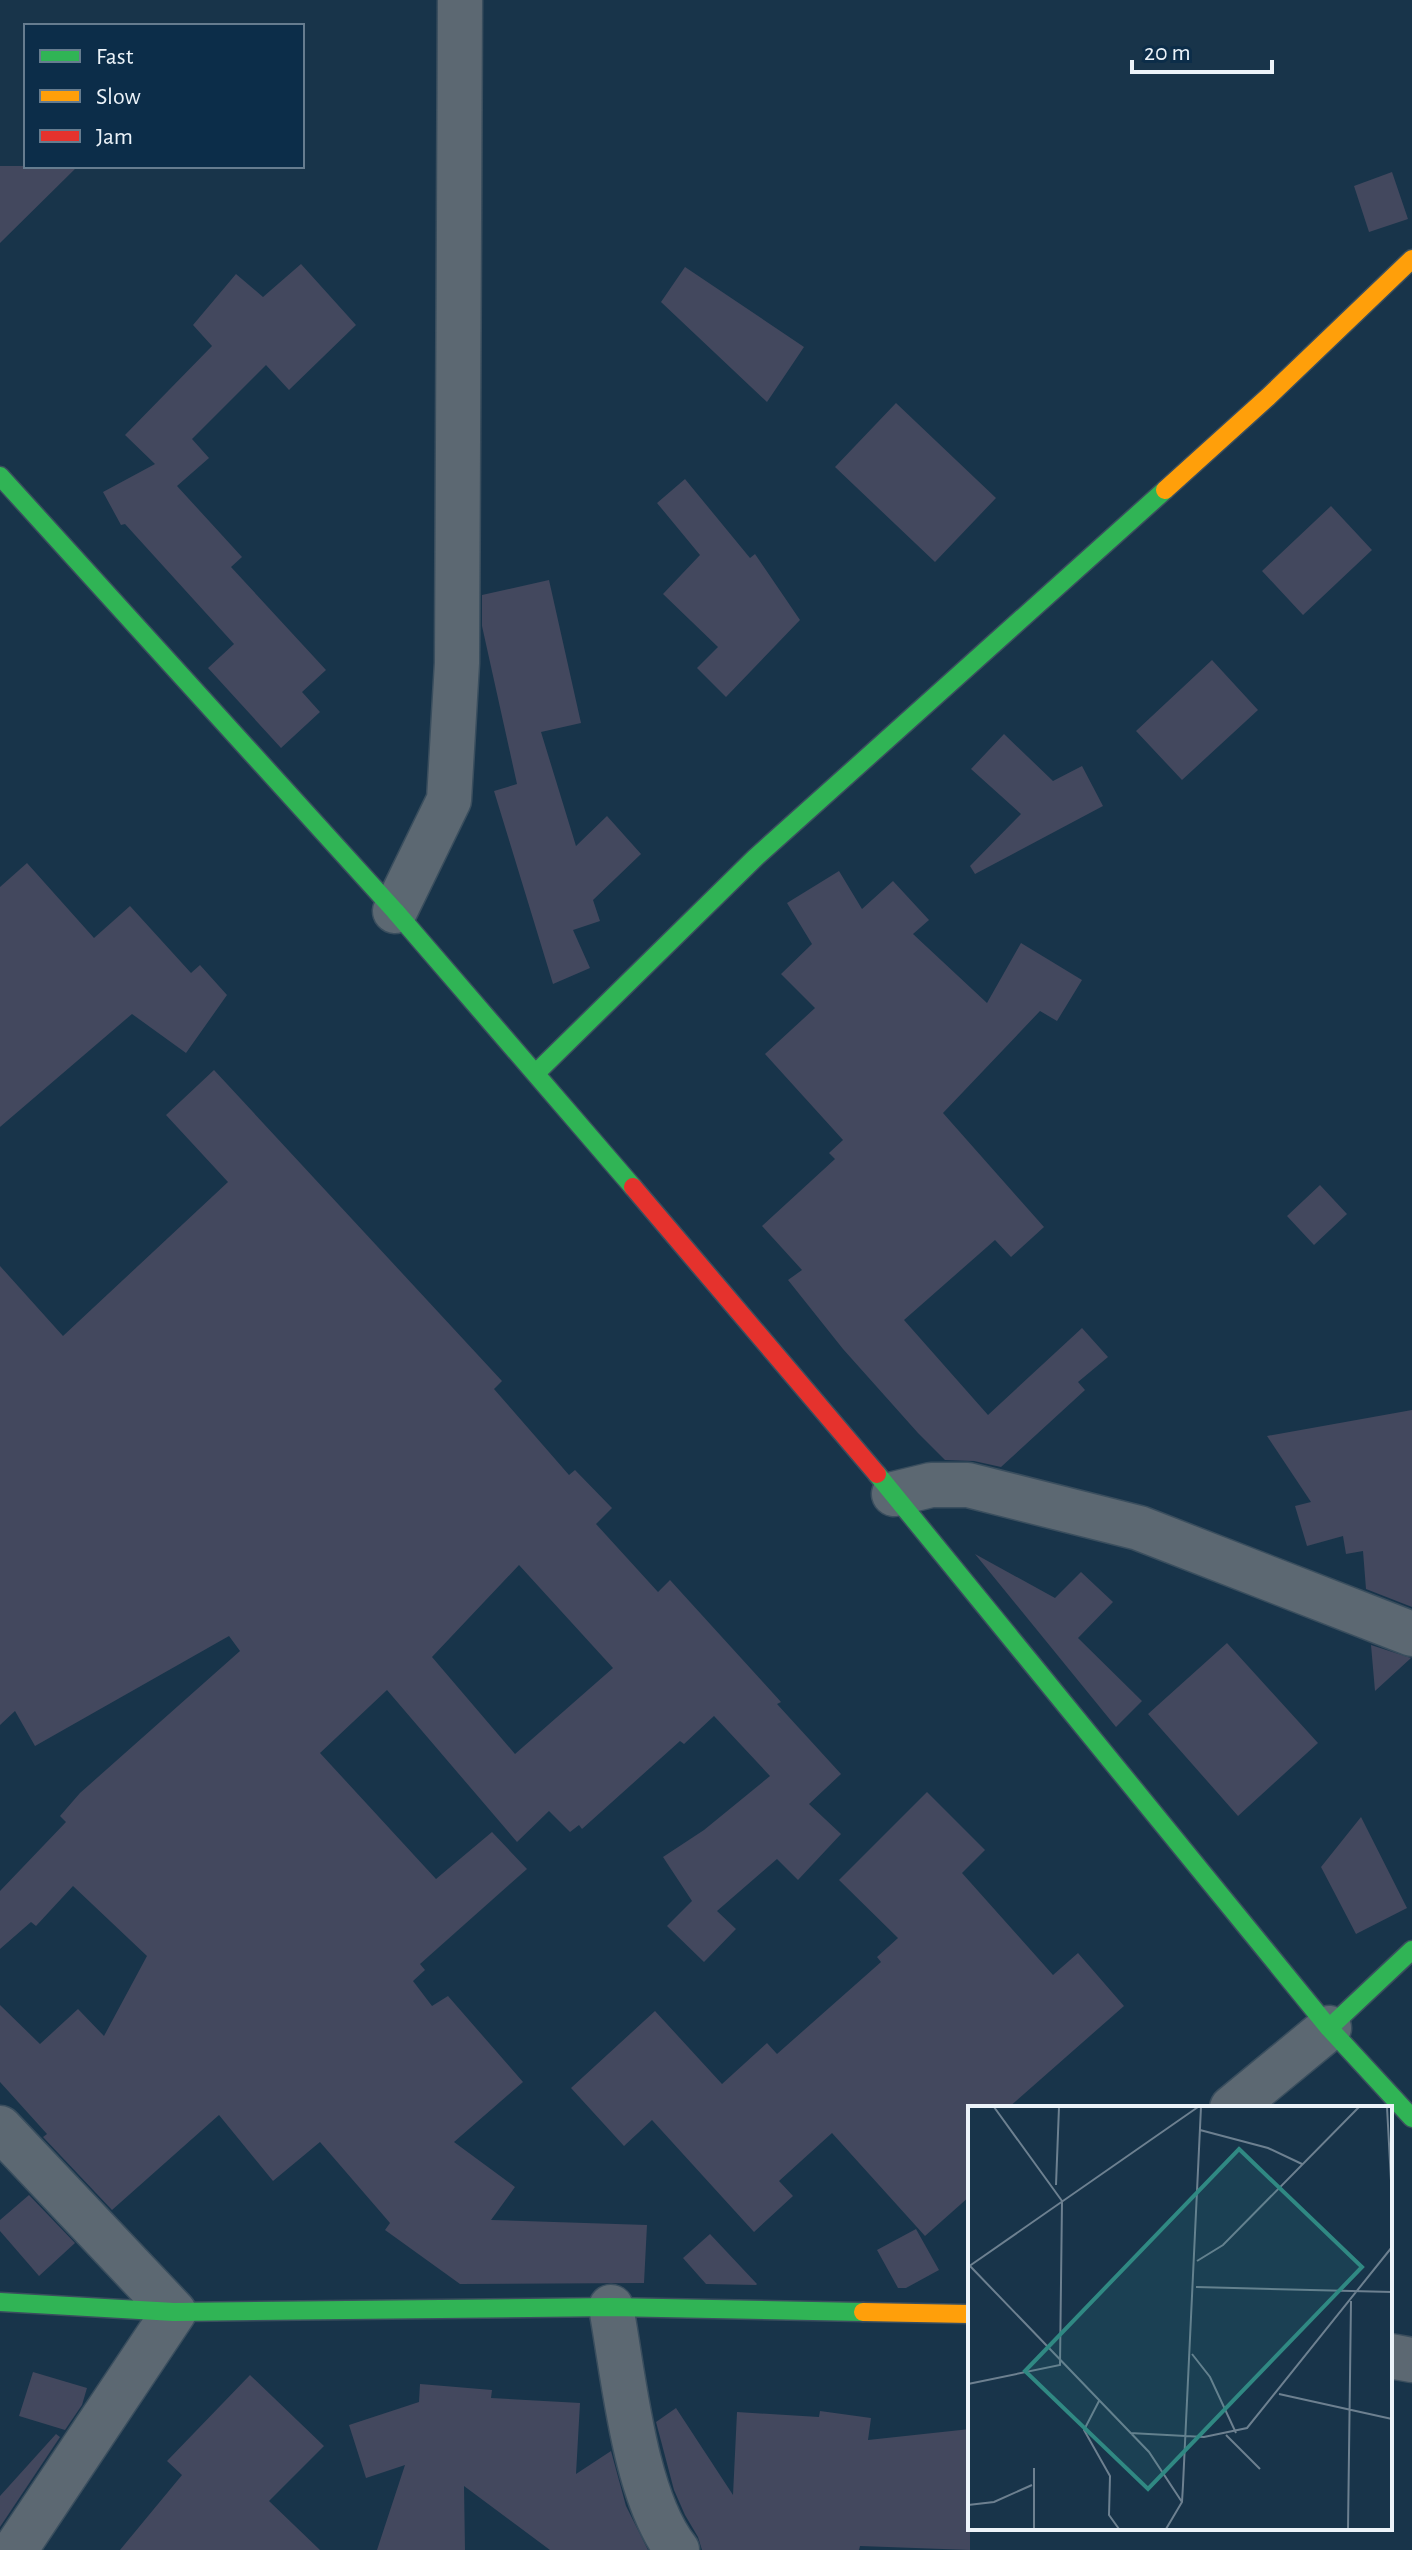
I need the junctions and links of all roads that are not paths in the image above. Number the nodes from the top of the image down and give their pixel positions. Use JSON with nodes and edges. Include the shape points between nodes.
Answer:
{"nodes":[{"id":1,"x":460,"y":0,"type":"edge"},
{"id":2,"x":1412,"y":259,"type":"edge"},
{"id":3,"x":0,"y":476,"type":"edge"},
{"id":4,"x":395,"y":911,"type":"junction"},
{"id":5,"x":536,"y":1073,"type":"junction"},
{"id":6,"x":894,"y":1494,"type":"junction"},
{"id":7,"x":1412,"y":1634,"type":"edge"},
{"id":8,"x":1412,"y":1950,"type":"edge"},
{"id":9,"x":1329,"y":2028,"type":"junction"},
{"id":10,"x":1234,"y":2106,"type":"edge"},
{"id":11,"x":1412,"y":2118,"type":"edge"},
{"id":12,"x":0,"y":2128,"type":"edge"},
{"id":13,"x":0,"y":2302,"type":"edge"},
{"id":14,"x":611,"y":2307,"type":"junction"},
{"id":15,"x":174,"y":2312,"type":"junction"},
{"id":16,"x":968,"y":2314,"type":"edge"},
{"id":17,"x":1392,"y":2356,"type":"edge"},
{"id":18,"x":1412,"y":2360,"type":"edge"},
{"id":19,"x":15,"y":2550,"type":"edge"},
{"id":20,"x":677,"y":2550,"type":"edge"}],
"edges":[{"from":1,"to":4,"type":"street","via":[[457,663],[449,800]]},
{"from":2,"to":5,"type":"main road","via":[[1256,407],[755,858]]},
{"from":3,"to":4,"type":"main road"},
{"from":4,"to":5,"type":"main road"},
{"from":5,"to":6,"type":"main road"},
{"from":6,"to":7,"type":"street","via":[[931,1485],[968,1485],[1139,1528]]},
{"from":6,"to":9,"type":"main road"},
{"from":8,"to":9,"type":"main road"},
{"from":9,"to":10,"type":"street"},
{"from":9,"to":11,"type":"main road"},
{"from":12,"to":15,"type":"street"},
{"from":13,"to":15,"type":"main road"},
{"from":14,"to":15,"type":"main road"},
{"from":14,"to":16,"type":"main road"},
{"from":14,"to":20,"type":"street","via":[[641,2472],[662,2530]]},
{"from":15,"to":19,"type":"street"},
{"from":17,"to":18,"type":"street"}]}
